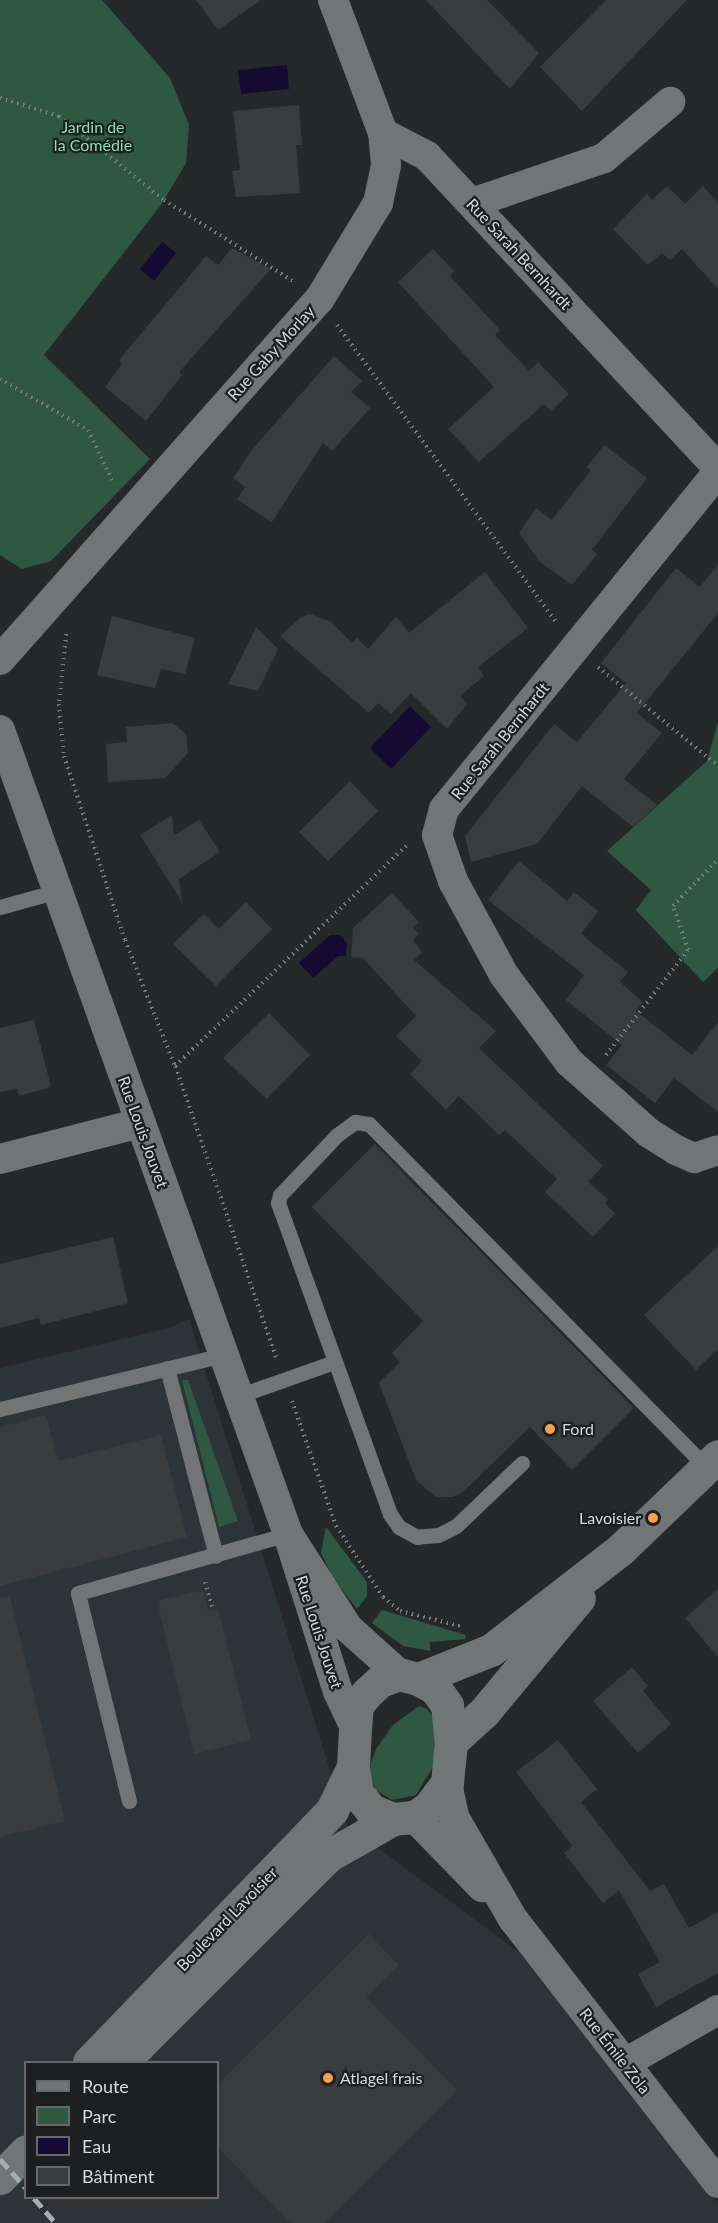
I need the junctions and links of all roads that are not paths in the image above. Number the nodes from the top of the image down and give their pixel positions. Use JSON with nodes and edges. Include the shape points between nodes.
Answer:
{"nodes":[{"id":1,"x":333,"y":0,"type":"edge"},
{"id":2,"x":670,"y":102,"type":"dead end"},
{"id":3,"x":383,"y":133,"type":"junction"},
{"id":4,"x":472,"y":203,"type":"junction"},
{"id":5,"x":718,"y":470,"type":"edge"},
{"id":6,"x":3,"y":649,"type":"edge"},
{"id":7,"x":0,"y":730,"type":"edge"},
{"id":8,"x":58,"y":891,"type":"junction"},
{"id":9,"x":0,"y":907,"type":"edge"},
{"id":10,"x":140,"y":1123,"type":"junction"},
{"id":11,"x":718,"y":1150,"type":"edge"},
{"id":12,"x":0,"y":1159,"type":"edge"},
{"id":13,"x":223,"y":1354,"type":"junction"},
{"id":14,"x":334,"y":1362,"type":"junction"},
{"id":15,"x":167,"y":1368,"type":"junction"},
{"id":16,"x":238,"y":1396,"type":"junction"},
{"id":17,"x":0,"y":1409,"type":"edge"},
{"id":18,"x":712,"y":1461,"type":"edge"},
{"id":19,"x":522,"y":1463,"type":"dead end"},
{"id":20,"x":288,"y":1534,"type":"junction"},
{"id":21,"x":621,"y":1549,"type":"junction"},
{"id":22,"x":216,"y":1556,"type":"junction"},
{"id":23,"x":409,"y":1676,"type":"junction"},
{"id":24,"x":355,"y":1728,"type":"junction"},
{"id":25,"x":451,"y":1742,"type":"junction"},
{"id":26,"x":352,"y":1767,"type":"junction"},
{"id":27,"x":447,"y":1784,"type":"junction"},
{"id":28,"x":129,"y":1801,"type":"dead end"},
{"id":29,"x":403,"y":1818,"type":"junction"},
{"id":30,"x":513,"y":1919,"type":"junction"},
{"id":31,"x":718,"y":2010,"type":"edge"},
{"id":32,"x":90,"y":2061,"type":"edge"},
{"id":33,"x":123,"y":2061,"type":"edge"},
{"id":34,"x":624,"y":2063,"type":"junction"},
{"id":35,"x":24,"y":2153,"type":"edge"},
{"id":36,"x":0,"y":2178,"type":"edge"},
{"id":37,"x":718,"y":2183,"type":"edge"}],
"edges":[{"from":1,"to":3,"type":"street","name":"Rue Gaby Morlay"},
{"from":2,"to":4,"type":"street","via":[[604,158]]},
{"from":3,"to":4,"type":"street","name":"Rue Sarah Bernhardt","via":[[428,156]]},
{"from":3,"to":6,"type":"street","name":"Rue Gaby Morlay","via":[[386,165],[378,203],[319,300]]},
{"from":4,"to":5,"type":"street","name":"Rue Sarah Bernhardt"},
{"from":5,"to":11,"type":"street","name":"Rue Sarah Bernhardt","via":[[444,809],[437,835],[453,881],[504,975],[569,1062],[649,1133],[675,1150],[694,1158]]},
{"from":7,"to":8,"type":"street","name":"Rue Louis Jouvet"},
{"from":8,"to":9,"type":"lane"},
{"from":8,"to":10,"type":"street","name":"Rue Louis Jouvet"},
{"from":10,"to":12,"type":"street"},
{"from":10,"to":13,"type":"street","name":"Rue Louis Jouvet"},
{"from":13,"to":15,"type":"lane"},
{"from":13,"to":16,"type":"street","name":"Rue Louis Jouvet"},
{"from":14,"to":16,"type":"lane"},
{"from":14,"to":18,"type":"lane","via":[[278,1203],[280,1195],[355,1122],[369,1124]]},
{"from":14,"to":19,"type":"lane","via":[[399,1527],[417,1537],[438,1535],[456,1526]]},
{"from":15,"to":17,"type":"lane"},
{"from":15,"to":22,"type":"lane"},
{"from":16,"to":20,"type":"street","name":"Rue Louis Jouvet"},
{"from":18,"to":21,"type":"main road","name":"Boulevard Lavoisier"},
{"from":20,"to":22,"type":"lane"},
{"from":20,"to":23,"type":"street","name":"Rue Louis Jouvet","via":[[348,1628]]},
{"from":20,"to":24,"type":"street","name":"Rue Louis Jouvet","via":[[338,1692]]},
{"from":21,"to":23,"type":"main road","name":"Boulevard Lavoisier","via":[[491,1650]]},
{"from":21,"to":25,"type":"main road","name":"Boulevard Lavoisier","via":[[484,1712]]},
{"from":22,"to":28,"type":"lane","via":[[78,1593]]},
{"from":23,"to":24,"type":"main road","name":"Boulevard Lavoisier","via":[[380,1681],[367,1693],[357,1706]]},
{"from":23,"to":25,"type":"main road","via":[[435,1688],[447,1705]]},
{"from":24,"to":26,"type":"main road","name":"Boulevard Lavoisier"},
{"from":25,"to":27,"type":"main road"},
{"from":26,"to":29,"type":"main road","name":"Boulevard Lavoisier","via":[[357,1793],[371,1810]]},
{"from":26,"to":32,"type":"main road","name":"Boulevard Lavoisier","via":[[324,1818]]},
{"from":27,"to":29,"type":"main road","name":"Boulevard Lavoisier","via":[[437,1800]]},
{"from":27,"to":30,"type":"street","name":"Rue Émile Zola","via":[[454,1817]]},
{"from":29,"to":30,"type":"street","name":"Rue Émile Zola"},
{"from":29,"to":33,"type":"main road","name":"Boulevard Lavoisier","via":[[328,1856]]},
{"from":30,"to":34,"type":"street","name":"Rue Émile Zola"},
{"from":31,"to":34,"type":"street"},
{"from":34,"to":37,"type":"street","name":"Rue Émile Zola"},
{"from":35,"to":36,"type":"main road"}]}
